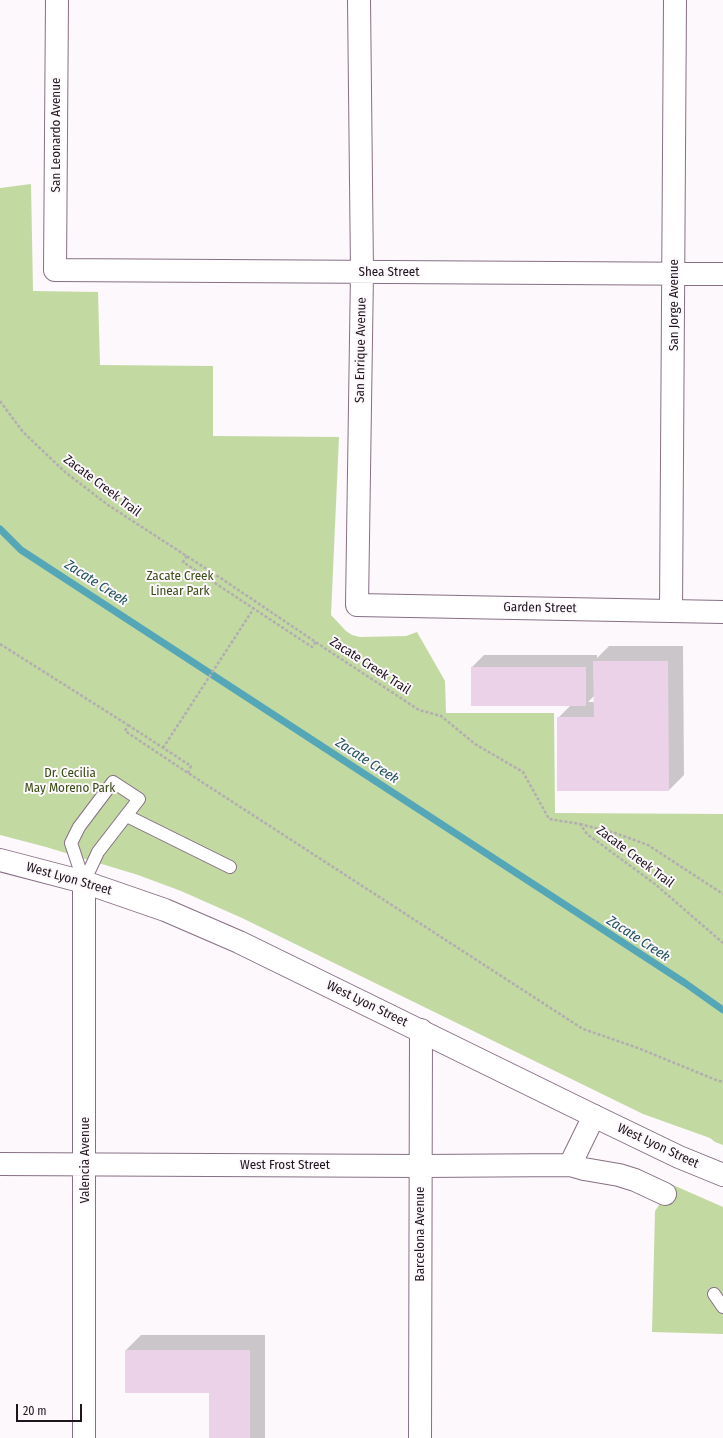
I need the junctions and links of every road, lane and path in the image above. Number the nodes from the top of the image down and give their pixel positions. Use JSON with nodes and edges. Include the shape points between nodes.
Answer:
{"nodes":[{"id":1,"x":57,"y":0,"type":"edge"},
{"id":2,"x":359,"y":0,"type":"edge"},
{"id":3,"x":675,"y":0,"type":"edge"},
{"id":4,"x":55,"y":270,"type":"joint"},
{"id":5,"x":362,"y":272,"type":"junction"},
{"id":6,"x":674,"y":273,"type":"junction"},
{"id":7,"x":723,"y":274,"type":"edge"},
{"id":8,"x":0,"y":401,"type":"edge"},
{"id":9,"x":187,"y":556,"type":"junction"},
{"id":10,"x":357,"y":605,"type":"joint"},
{"id":11,"x":254,"y":608,"type":"junction"},
{"id":12,"x":671,"y":611,"type":"junction"},
{"id":13,"x":723,"y":612,"type":"edge"},
{"id":14,"x":316,"y":642,"type":"junction"},
{"id":15,"x":0,"y":644,"type":"edge"},
{"id":16,"x":128,"y":725,"type":"junction"},
{"id":17,"x":163,"y":748,"type":"junction"},
{"id":18,"x":188,"y":773,"type":"junction"},
{"id":19,"x":127,"y":816,"type":"junction"},
{"id":20,"x":580,"y":824,"type":"junction"},
{"id":21,"x":0,"y":860,"type":"edge"},
{"id":22,"x":230,"y":867,"type":"dead end"},
{"id":23,"x":84,"y":882,"type":"junction"},
{"id":24,"x":723,"y":894,"type":"edge"},
{"id":25,"x":723,"y":943,"type":"edge"},
{"id":26,"x":421,"y":1030,"type":"junction"},
{"id":27,"x":723,"y":1082,"type":"edge"},
{"id":28,"x":594,"y":1116,"type":"junction"},
{"id":29,"x":0,"y":1164,"type":"edge"},
{"id":30,"x":85,"y":1164,"type":"junction"},
{"id":31,"x":570,"y":1165,"type":"junction"},
{"id":32,"x":420,"y":1166,"type":"junction"},
{"id":33,"x":723,"y":1175,"type":"edge"},
{"id":34,"x":665,"y":1194,"type":"dead end"},
{"id":35,"x":714,"y":1294,"type":"dead end"},
{"id":36,"x":723,"y":1307,"type":"edge"},
{"id":37,"x":84,"y":1438,"type":"edge"},
{"id":38,"x":420,"y":1438,"type":"edge"}],
"edges":[{"from":1,"to":4,"type":"street","name":"San Leonardo Avenue"},
{"from":2,"to":5,"type":"street","name":"San Enrique Avenue"},
{"from":3,"to":6,"type":"street","name":"San Jorge Avenue"},
{"from":4,"to":5,"type":"street","name":"Shea Street"},
{"from":5,"to":6,"type":"street","name":"Shea Street"},
{"from":5,"to":10,"type":"street","name":"San Enrique Avenue"},
{"from":6,"to":7,"type":"street","name":"Shea Street"},
{"from":6,"to":12,"type":"street","name":"San Jorge Avenue"},
{"from":8,"to":9,"type":"path","name":"Zacate Creek Trail","via":[[23,432],[65,472],[108,506]]},
{"from":9,"to":11,"type":"path","via":[[183,562]]},
{"from":9,"to":14,"type":"path","name":"Zacate Creek Trail"},
{"from":10,"to":12,"type":"street","name":"Garden Street"},
{"from":11,"to":14,"type":"path","via":[[312,647]]},
{"from":11,"to":17,"type":"path"},
{"from":12,"to":13,"type":"street","name":"Garden Street"},
{"from":14,"to":20,"type":"path","name":"Zacate Creek Trail","via":[[419,710],[441,716],[475,744],[523,772],[549,818]]},
{"from":15,"to":16,"type":"path"},
{"from":16,"to":17,"type":"path"},
{"from":16,"to":18,"type":"path","via":[[125,731]]},
{"from":17,"to":18,"type":"path","via":[[191,766]]},
{"from":18,"to":27,"type":"path","via":[[583,1029]]},
{"from":19,"to":22,"type":"lane"},
{"from":19,"to":23,"type":"lane","via":[[98,852]]},
{"from":19,"to":23,"type":"lane","via":[[138,799],[113,782],[79,827],[71,843]]},
{"from":20,"to":24,"type":"path","via":[[648,845]]},
{"from":20,"to":25,"type":"path","name":"Zacate Creek Trail","via":[[587,834],[655,884]]},
{"from":21,"to":23,"type":"street","name":"West Lyon Street"},
{"from":23,"to":26,"type":"street","name":"West Lyon Street","via":[[166,910],[240,942]]},
{"from":23,"to":30,"type":"street","name":"Valencia Avenue"},
{"from":26,"to":28,"type":"street","name":"West Lyon Street"},
{"from":26,"to":32,"type":"street","name":"Barcelona Avenue"},
{"from":28,"to":31,"type":"street"},
{"from":28,"to":33,"type":"street","name":"West Lyon Street","via":[[678,1157]]},
{"from":29,"to":30,"type":"street","name":"West Frost Street"},
{"from":30,"to":32,"type":"street","name":"West Frost Street"},
{"from":30,"to":37,"type":"street","name":"Valencia Avenue"},
{"from":31,"to":32,"type":"street","name":"West Frost Street"},
{"from":31,"to":34,"type":"street","name":"West Frost Street","via":[[620,1175]]},
{"from":32,"to":38,"type":"street","name":"Barcelona Avenue"},
{"from":35,"to":36,"type":"lane"}]}
